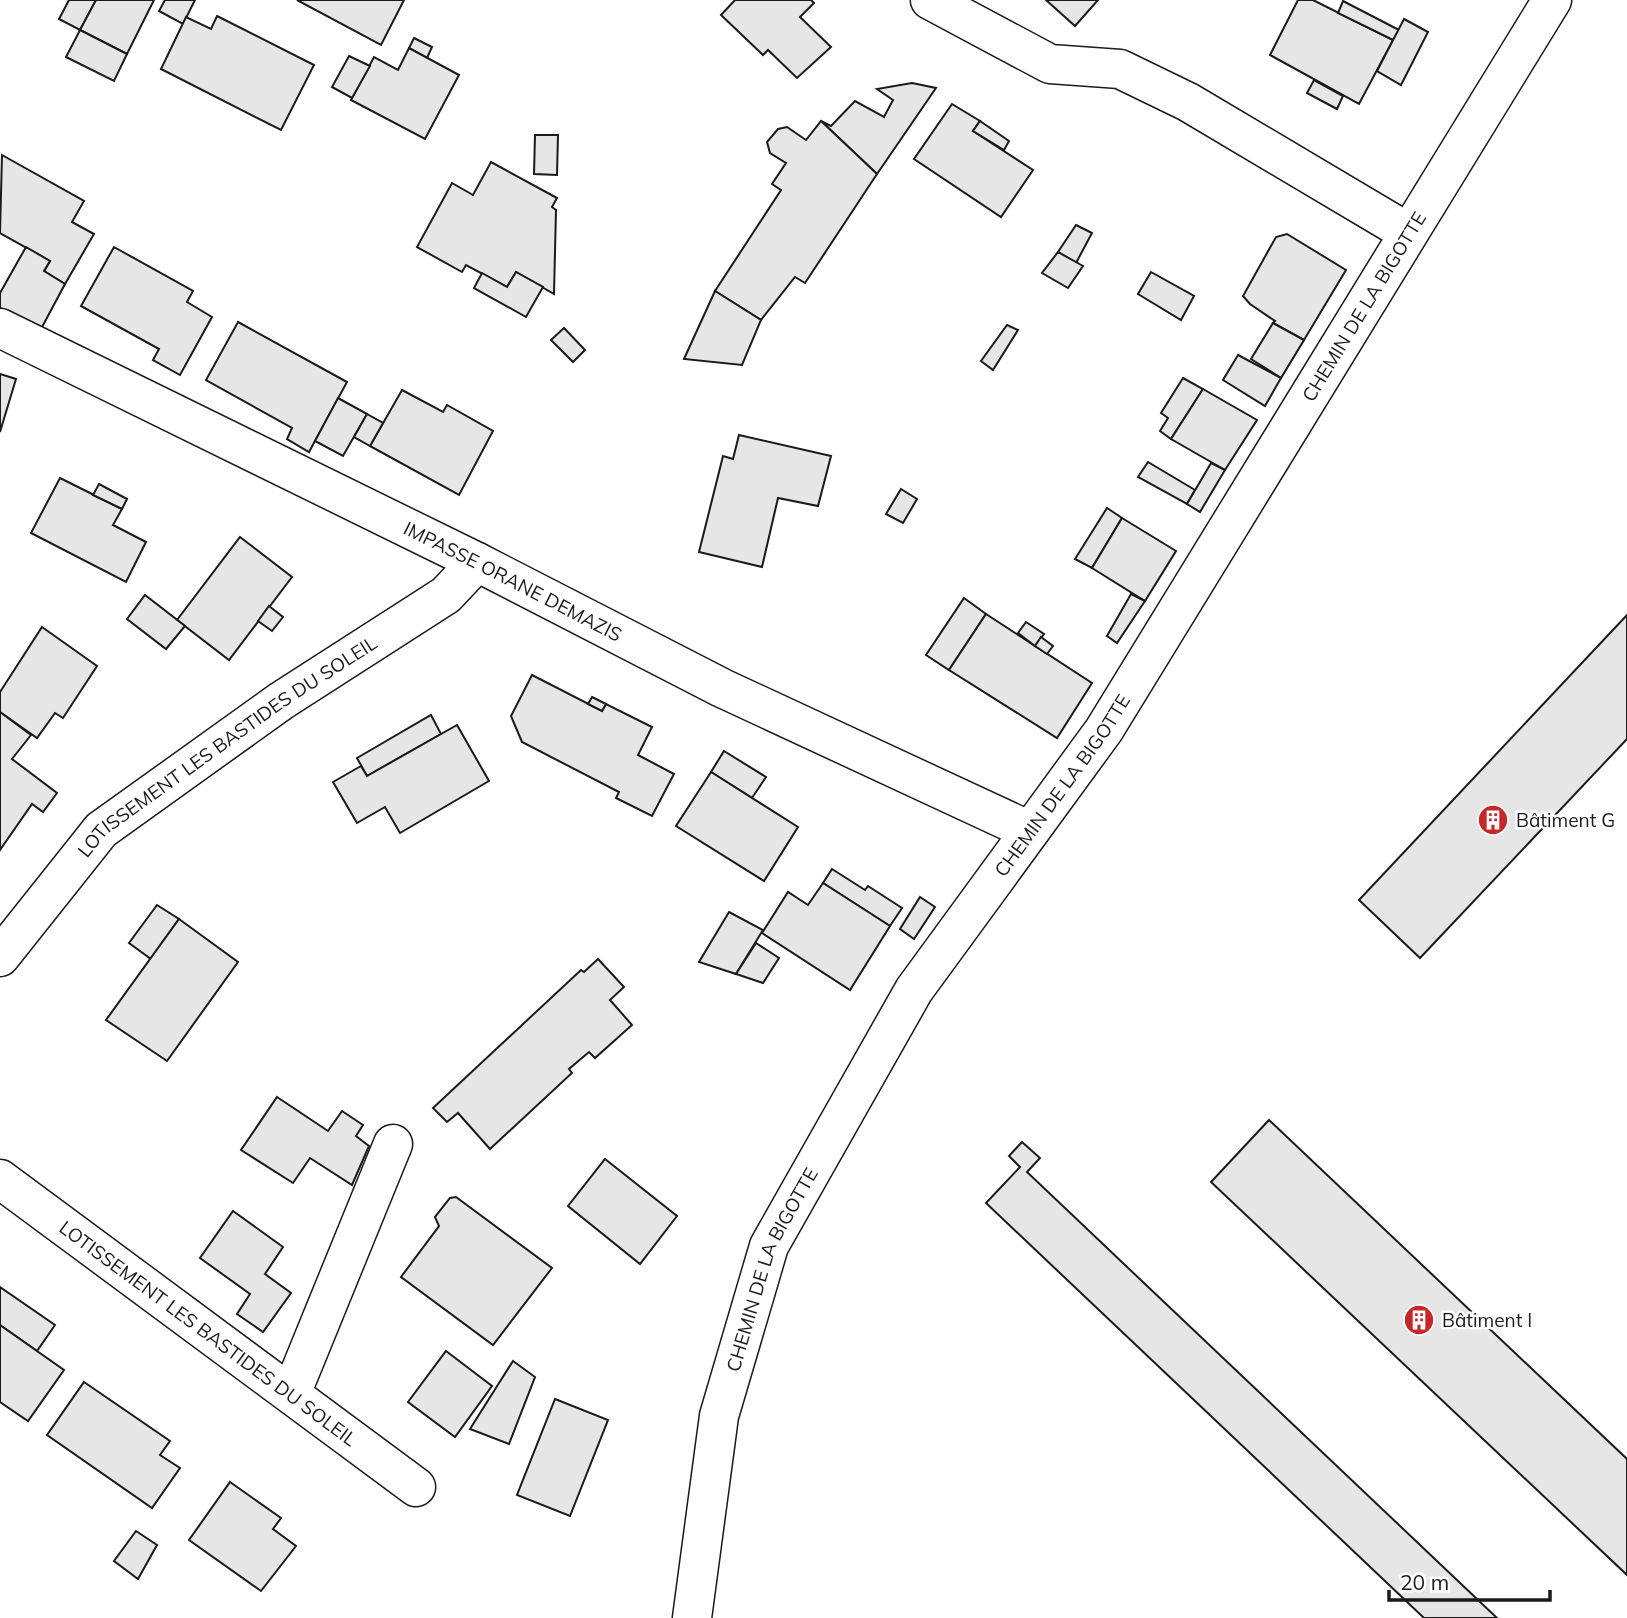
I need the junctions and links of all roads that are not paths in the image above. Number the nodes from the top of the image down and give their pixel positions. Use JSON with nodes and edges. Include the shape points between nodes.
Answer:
{"nodes":[{"id":1,"x":930,"y":0,"type":"edge"},
{"id":2,"x":1552,"y":0,"type":"edge"},
{"id":3,"x":1407,"y":232,"type":"junction"},
{"id":4,"x":0,"y":328,"type":"edge"},
{"id":5,"x":477,"y":562,"type":"junction"},
{"id":6,"x":1030,"y":831,"type":"junction"},
{"id":7,"x":0,"y":957,"type":"edge"},
{"id":8,"x":393,"y":1144,"type":"dead end"},
{"id":9,"x":0,"y":1179,"type":"edge"},
{"id":10,"x":291,"y":1394,"type":"junction"},
{"id":11,"x":416,"y":1487,"type":"dead end"},
{"id":12,"x":692,"y":1618,"type":"edge"}],
"edges":[{"from":1,"to":3,"type":"street","via":[[1050,64],[1120,69],[1188,102]]},
{"from":2,"to":3,"type":"street","name":"CHEMIN DE LA BIGOTTE"},
{"from":3,"to":6,"type":"street","name":"CHEMIN DE LA BIGOTTE","via":[[1104,730]]},
{"from":4,"to":5,"type":"street","name":"IMPASSE ORANE DEMAZIS"},
{"from":5,"to":6,"type":"street","name":"IMPASSE ORANE DEMAZIS","via":[[722,688]]},
{"from":5,"to":7,"type":"street","name":"LOTISSEMENT LES BASTIDES DU SOLEIL","via":[[446,595],[281,701],[101,830]]},
{"from":6,"to":12,"type":"street","name":"CHEMIN DE LA BIGOTTE","via":[[914,990],[769,1245],[719,1416]]},
{"from":8,"to":10,"type":"street"},
{"from":9,"to":10,"type":"street","name":"LOTISSEMENT LES BASTIDES DU SOLEIL"},
{"from":10,"to":11,"type":"street","name":"LOTISSEMENT LES BASTIDES DU SOLEIL"}]}
